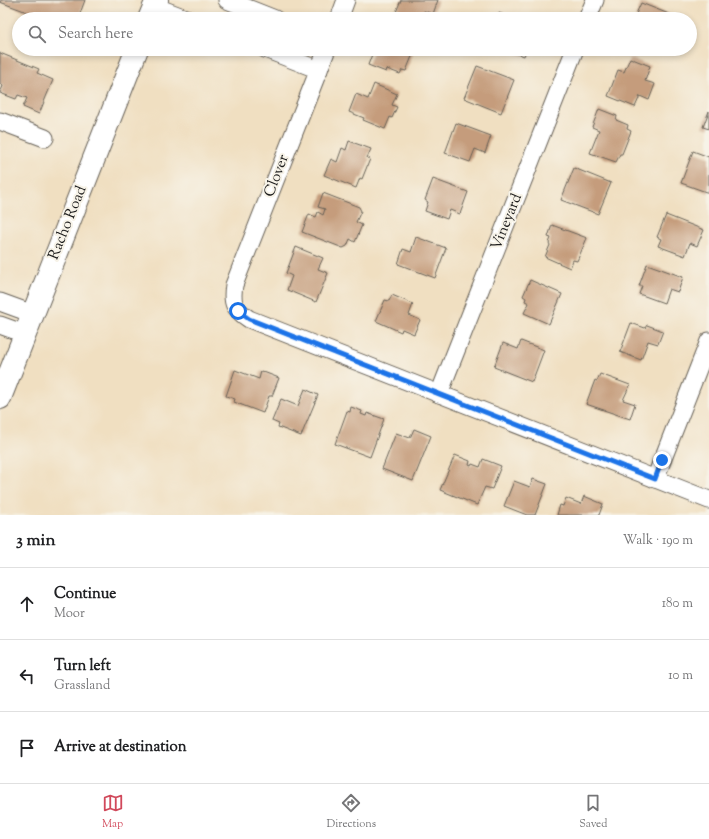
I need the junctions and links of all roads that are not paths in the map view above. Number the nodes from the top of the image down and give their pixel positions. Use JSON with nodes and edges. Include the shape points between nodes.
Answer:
{"nodes":[{"id":1,"x":227,"y":0,"type":"edge"},
{"id":2,"x":346,"y":0,"type":"edge"},
{"id":3,"x":595,"y":0,"type":"edge"},
{"id":4,"x":153,"y":8,"type":"edge"},
{"id":5,"x":166,"y":12,"type":"edge"},
{"id":6,"x":257,"y":12,"type":"edge"},
{"id":7,"x":342,"y":12,"type":"edge"},
{"id":8,"x":590,"y":12,"type":"edge"},
{"id":9,"x":134,"y":56,"type":"edge"},
{"id":10,"x":283,"y":56,"type":"edge"},
{"id":11,"x":324,"y":56,"type":"edge"},
{"id":12,"x":572,"y":56,"type":"edge"},
{"id":13,"x":318,"y":70,"type":"junction"},
{"id":14,"x":1,"y":124,"type":"edge"},
{"id":15,"x":44,"y":138,"type":"dead end"},
{"id":16,"x":0,"y":302,"type":"edge"},
{"id":17,"x":33,"y":314,"type":"junction"},
{"id":18,"x":0,"y":325,"type":"edge"},
{"id":19,"x":25,"y":334,"type":"junction"},
{"id":20,"x":709,"y":341,"type":"edge"},
{"id":21,"x":439,"y":394,"type":"junction"},
{"id":22,"x":0,"y":398,"type":"edge"},
{"id":23,"x":655,"y":479,"type":"junction"},
{"id":24,"x":709,"y":500,"type":"edge"}],
"edges":[{"from":1,"to":6,"type":"street"},
{"from":2,"to":7,"type":"street"},
{"from":3,"to":8,"type":"street"},
{"from":4,"to":5,"type":"street"},
{"from":9,"to":17,"type":"street","name":"Racho Road"},
{"from":10,"to":13,"type":"street"},
{"from":11,"to":13,"type":"street","name":"Clover"},
{"from":12,"to":21,"type":"street","name":"Vineyard"},
{"from":13,"to":21,"type":"street","name":"Clover","via":[[234,285],[233,304],[249,319]]},
{"from":14,"to":15,"type":"street"},
{"from":16,"to":17,"type":"street"},
{"from":17,"to":19,"type":"street","name":"Racho Road"},
{"from":18,"to":19,"type":"street"},
{"from":19,"to":22,"type":"street","name":"Racho Road"},
{"from":20,"to":23,"type":"street"},
{"from":21,"to":23,"type":"street"},
{"from":23,"to":24,"type":"street"}]}
